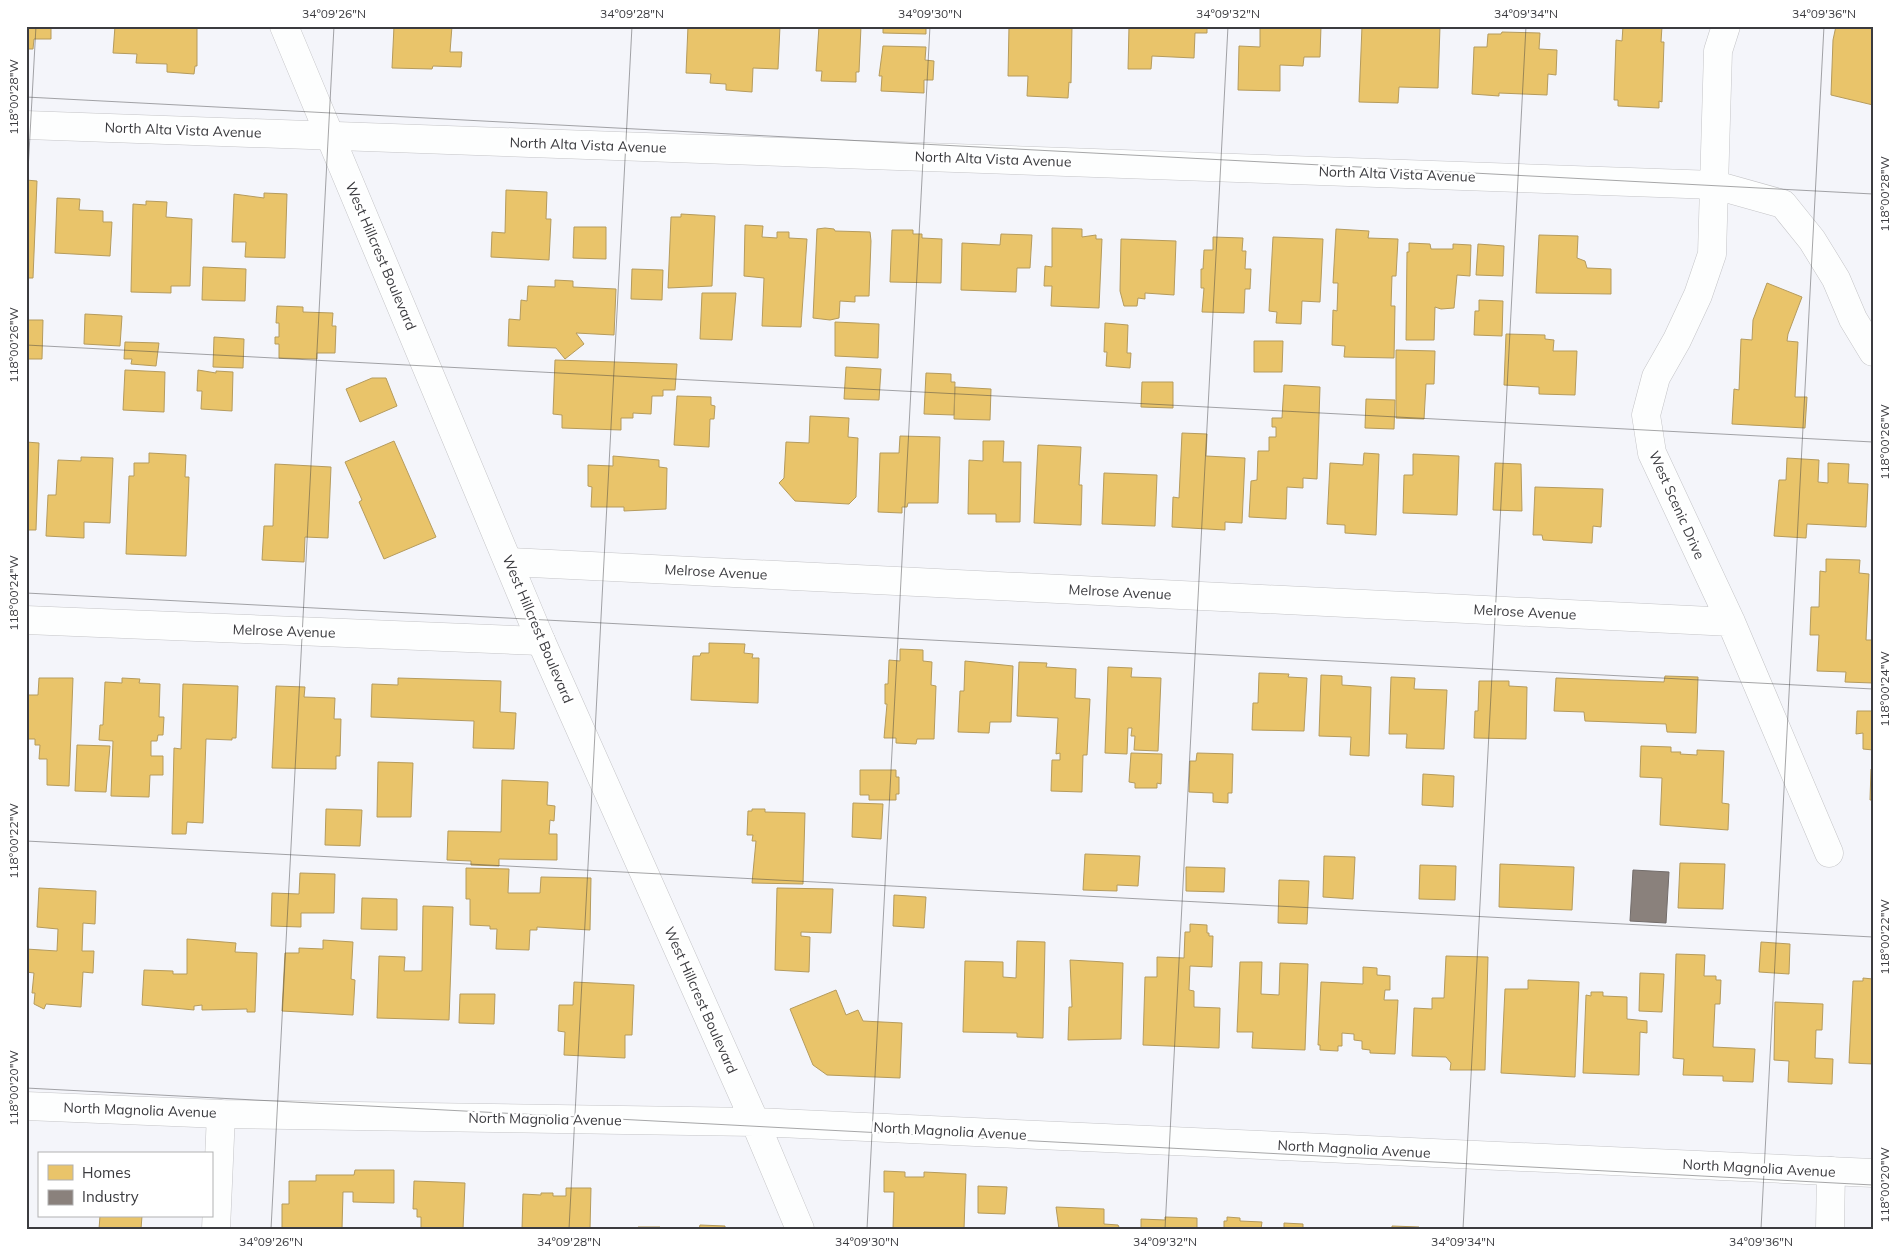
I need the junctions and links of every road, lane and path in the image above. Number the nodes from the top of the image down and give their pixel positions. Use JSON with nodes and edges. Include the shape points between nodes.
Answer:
{"nodes":[{"id":1,"x":284,"y":26,"type":"edge"},
{"id":2,"x":1726,"y":26,"type":"edge"},
{"id":3,"x":26,"y":125,"type":"edge"},
{"id":4,"x":331,"y":135,"type":"junction"},
{"id":5,"x":1715,"y":185,"type":"junction"},
{"id":6,"x":1873,"y":352,"type":"edge"},
{"id":7,"x":510,"y":562,"type":"junction"},
{"id":8,"x":26,"y":620,"type":"edge"},
{"id":9,"x":1731,"y":622,"type":"junction"},
{"id":10,"x":541,"y":641,"type":"junction"},
{"id":11,"x":1829,"y":852,"type":"dead end"},
{"id":12,"x":26,"y":1106,"type":"edge"},
{"id":13,"x":222,"y":1114,"type":"junction"},
{"id":14,"x":755,"y":1122,"type":"junction"},
{"id":15,"x":1831,"y":1171,"type":"junction"},
{"id":16,"x":1873,"y":1172,"type":"edge"},
{"id":17,"x":216,"y":1229,"type":"edge"},
{"id":18,"x":800,"y":1229,"type":"edge"},
{"id":19,"x":1830,"y":1229,"type":"edge"}],
"edges":[{"from":1,"to":4,"type":"street","name":"West Hillcrest Boulevard"},
{"from":2,"to":5,"type":"street","name":"West Scenic Drive","via":[[1718,51]]},
{"from":3,"to":4,"type":"street","name":"North Alta Vista Avenue"},
{"from":4,"to":5,"type":"street","name":"North Alta Vista Avenue"},
{"from":4,"to":7,"type":"street","name":"West Hillcrest Boulevard"},
{"from":5,"to":6,"type":"street","name":"North Alta Vista Avenue","via":[[1783,204],[1812,240],[1836,279]]},
{"from":5,"to":9,"type":"street","name":"West Scenic Drive","via":[[1712,254],[1698,295],[1656,377],[1646,415],[1652,453]]},
{"from":7,"to":9,"type":"street","name":"Melrose Avenue"},
{"from":7,"to":10,"type":"street","name":"West Hillcrest Boulevard"},
{"from":8,"to":10,"type":"street","name":"Melrose Avenue"},
{"from":9,"to":11,"type":"street","name":"West Scenic Drive"},
{"from":10,"to":14,"type":"street","name":"West Hillcrest Boulevard"},
{"from":12,"to":13,"type":"street","name":"North Magnolia Avenue"},
{"from":13,"to":14,"type":"street","name":"North Magnolia Avenue"},
{"from":13,"to":17,"type":"street"},
{"from":14,"to":15,"type":"street","name":"North Magnolia Avenue"},
{"from":14,"to":18,"type":"street","name":"West Hillcrest Boulevard"},
{"from":15,"to":16,"type":"street","name":"North Magnolia Avenue"},
{"from":15,"to":19,"type":"street"}]}
